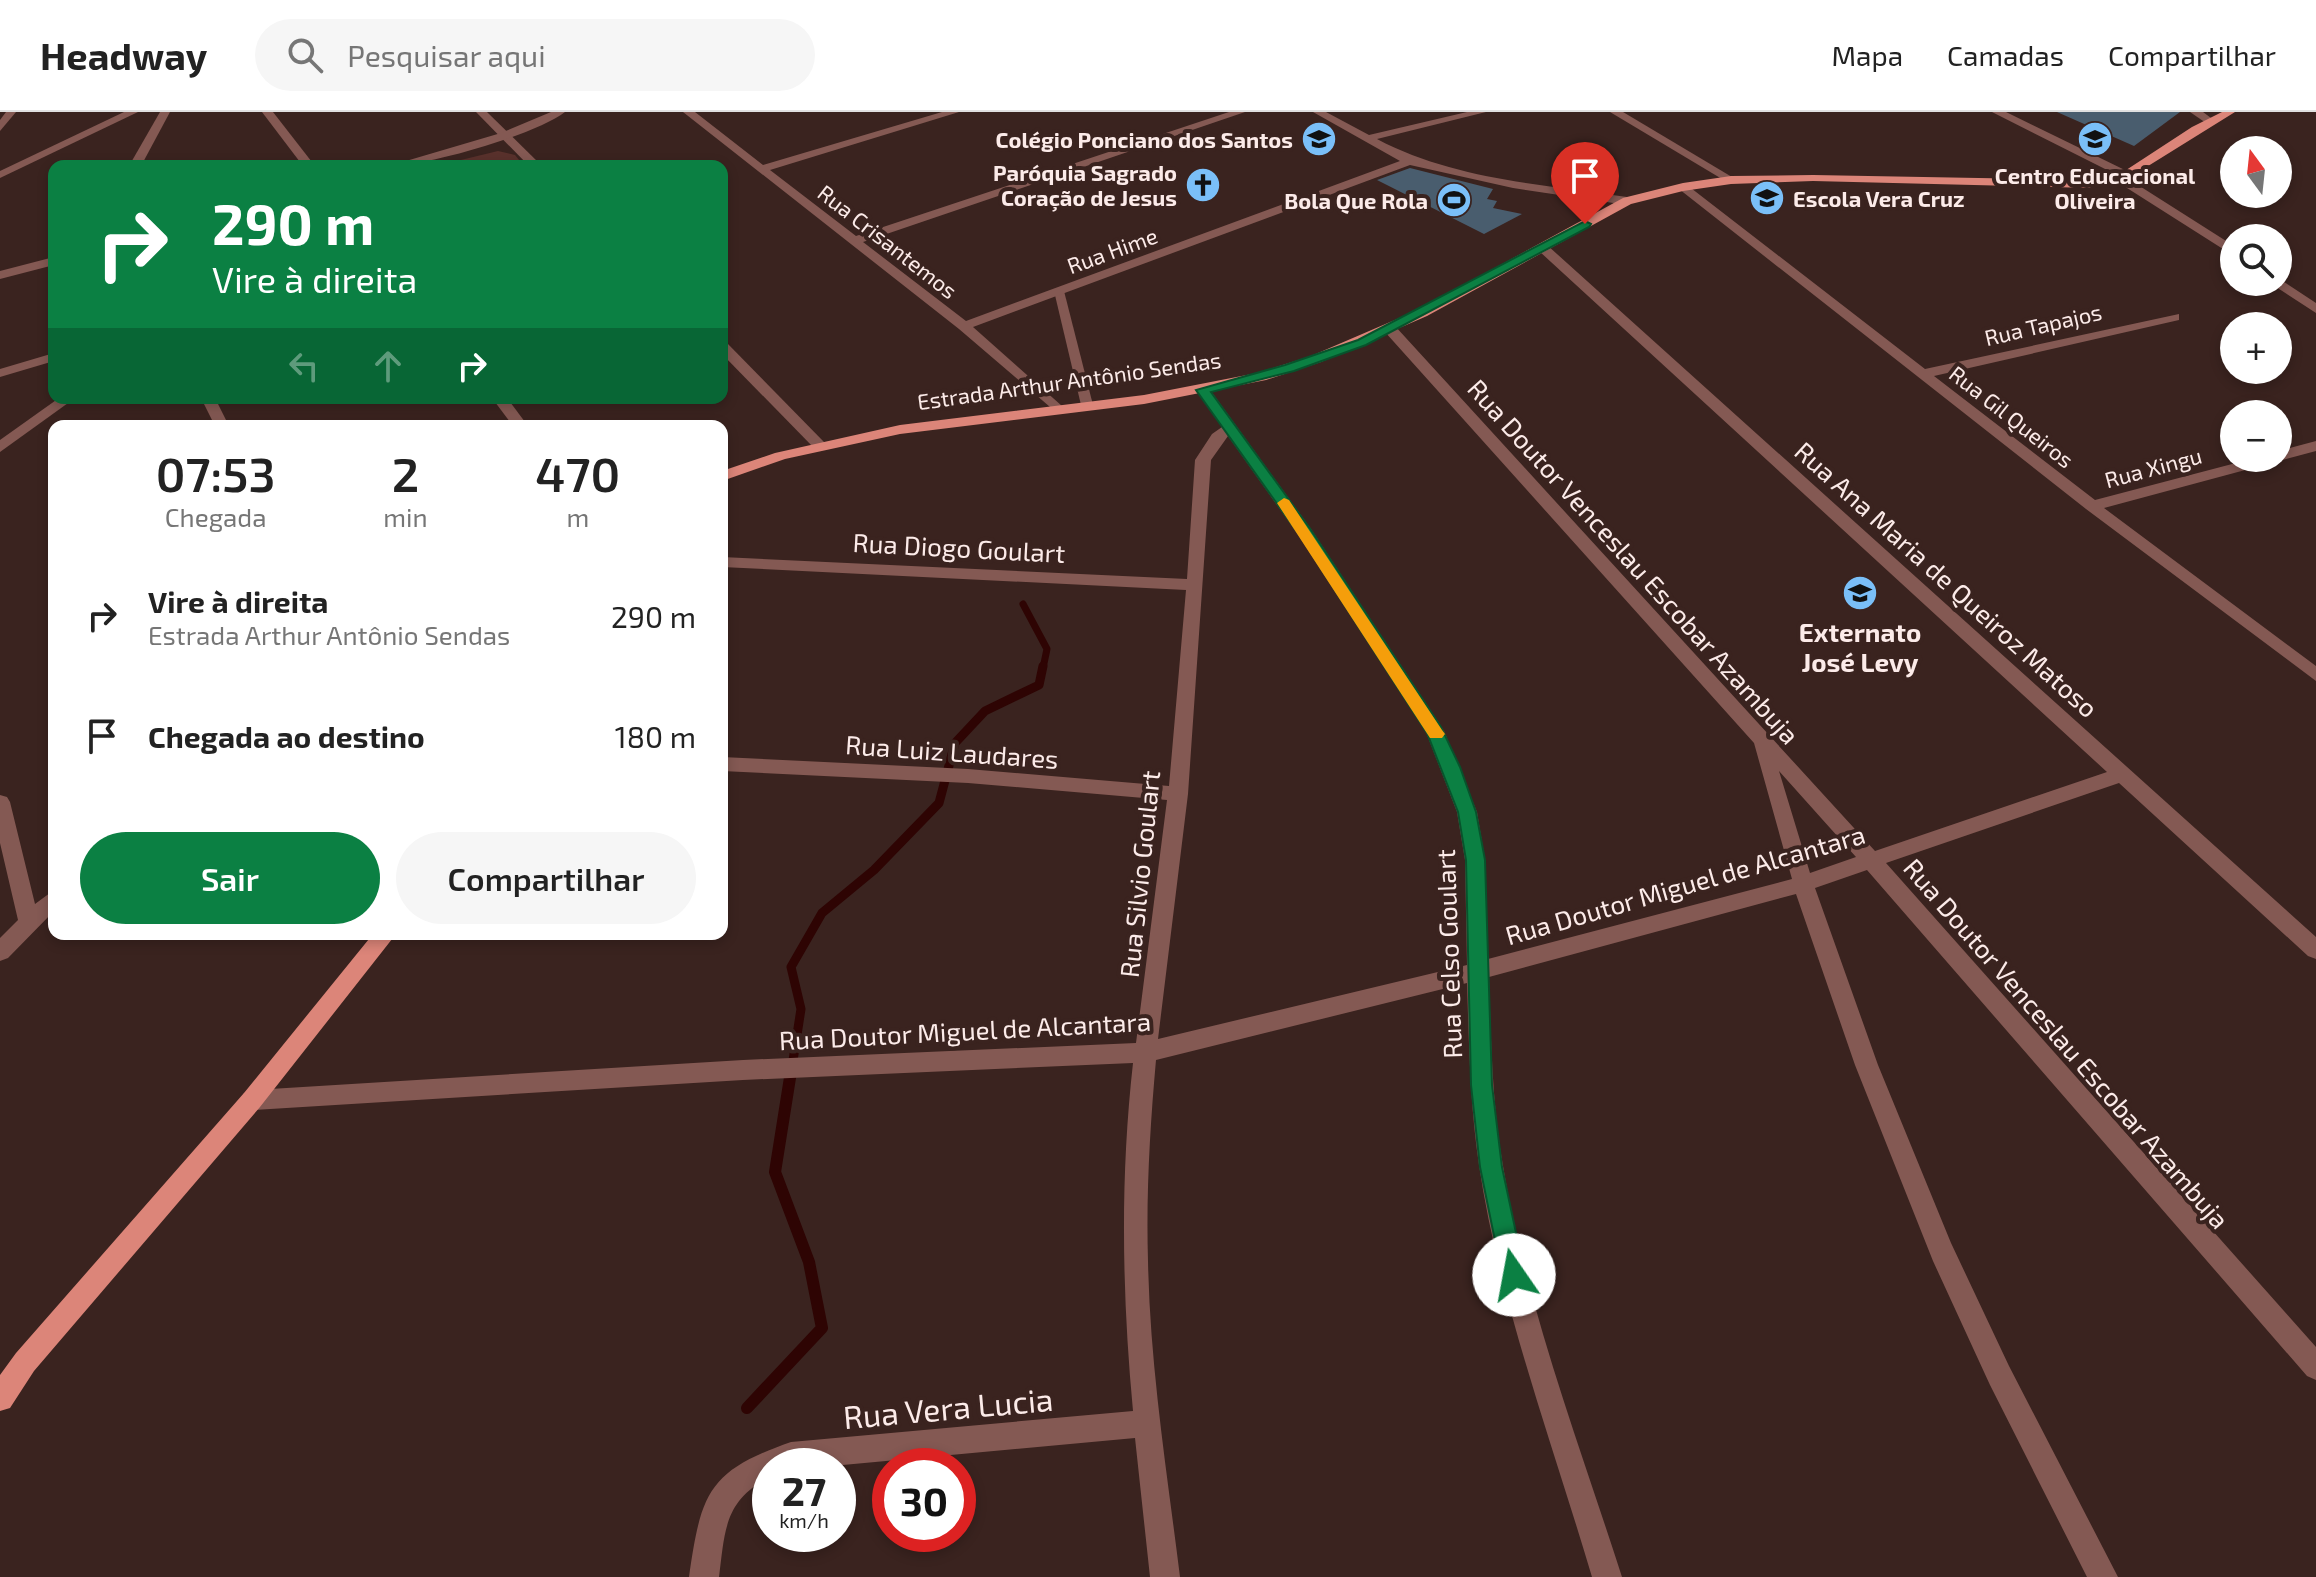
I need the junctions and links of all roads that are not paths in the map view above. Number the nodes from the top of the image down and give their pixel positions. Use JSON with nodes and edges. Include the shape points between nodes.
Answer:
{"nodes":[{"id":1,"x":11,"y":112,"type":"edge"},
{"id":2,"x":267,"y":112,"type":"edge"},
{"id":3,"x":481,"y":112,"type":"edge"},
{"id":4,"x":560,"y":112,"type":"edge"},
{"id":5,"x":688,"y":112,"type":"edge"},
{"id":6,"x":954,"y":112,"type":"edge"},
{"id":7,"x":1240,"y":112,"type":"edge"},
{"id":8,"x":1318,"y":112,"type":"edge"},
{"id":9,"x":1481,"y":112,"type":"edge"},
{"id":10,"x":1615,"y":112,"type":"edge"},
{"id":11,"x":1997,"y":112,"type":"edge"},
{"id":12,"x":2195,"y":112,"type":"edge"},
{"id":13,"x":2230,"y":112,"type":"edge"},
{"id":14,"x":129,"y":114,"type":"edge"},
{"id":15,"x":164,"y":114,"type":"edge"},
{"id":16,"x":2210,"y":121,"type":"junction"},
{"id":17,"x":0,"y":128,"type":"edge"},
{"id":18,"x":505,"y":135,"type":"junction"},
{"id":19,"x":1365,"y":139,"type":"junction"},
{"id":20,"x":138,"y":160,"type":"edge"},
{"id":21,"x":304,"y":160,"type":"edge"},
{"id":22,"x":416,"y":160,"type":"edge"},
{"id":23,"x":530,"y":160,"type":"edge"},
{"id":24,"x":1409,"y":161,"type":"junction"},
{"id":25,"x":761,"y":169,"type":"junction"},
{"id":26,"x":3,"y":173,"type":"edge"},
{"id":27,"x":2124,"y":177,"type":"junction"},
{"id":28,"x":1731,"y":180,"type":"junction"},
{"id":29,"x":1683,"y":187,"type":"junction"},
{"id":30,"x":1627,"y":201,"type":"junction"},
{"id":31,"x":856,"y":240,"type":"junction"},
{"id":32,"x":2220,"y":242,"type":"edge"},
{"id":33,"x":1543,"y":248,"type":"junction"},
{"id":34,"x":48,"y":263,"type":"edge"},
{"id":35,"x":0,"y":275,"type":"edge"},
{"id":36,"x":1059,"y":291,"type":"junction"},
{"id":37,"x":2292,"y":292,"type":"edge"},
{"id":38,"x":2316,"y":309,"type":"edge"},
{"id":39,"x":2174,"y":317,"type":"dead end"},
{"id":40,"x":964,"y":326,"type":"junction"},
{"id":41,"x":1390,"y":329,"type":"junction"},
{"id":42,"x":728,"y":352,"type":"edge"},
{"id":43,"x":48,"y":359,"type":"edge"},
{"id":44,"x":0,"y":373,"type":"edge"},
{"id":45,"x":1922,"y":374,"type":"junction"},
{"id":46,"x":1203,"y":390,"type":"junction"},
{"id":47,"x":60,"y":404,"type":"edge"},
{"id":48,"x":504,"y":404,"type":"edge"},
{"id":49,"x":1087,"y":405,"type":"junction"},
{"id":50,"x":1057,"y":409,"type":"junction"},
{"id":51,"x":516,"y":420,"type":"edge"},
{"id":52,"x":1231,"y":427,"type":"junction"},
{"id":53,"x":819,"y":445,"type":"junction"},
{"id":54,"x":2316,"y":446,"type":"edge"},
{"id":55,"x":0,"y":447,"type":"edge"},
{"id":56,"x":2292,"y":452,"type":"edge"},
{"id":57,"x":2220,"y":472,"type":"edge"},
{"id":58,"x":728,"y":474,"type":"edge"},
{"id":59,"x":2092,"y":506,"type":"junction"},
{"id":60,"x":728,"y":562,"type":"edge"},
{"id":61,"x":1194,"y":585,"type":"junction"},
{"id":62,"x":2316,"y":675,"type":"edge"},
{"id":63,"x":1761,"y":742,"type":"junction"},
{"id":64,"x":728,"y":764,"type":"edge"},
{"id":65,"x":2123,"y":774,"type":"junction"},
{"id":66,"x":1178,"y":794,"type":"junction"},
{"id":67,"x":0,"y":802,"type":"edge"},
{"id":68,"x":1871,"y":860,"type":"junction"},
{"id":69,"x":1802,"y":884,"type":"junction"},
{"id":70,"x":48,"y":904,"type":"edge"},
{"id":71,"x":29,"y":922,"type":"junction"},
{"id":72,"x":380,"y":940,"type":"edge"},
{"id":73,"x":2316,"y":950,"type":"edge"},
{"id":74,"x":0,"y":952,"type":"edge"},
{"id":75,"x":1479,"y":971,"type":"junction"},
{"id":76,"x":1147,"y":1052,"type":"junction"},
{"id":77,"x":252,"y":1100,"type":"junction"},
{"id":78,"x":2316,"y":1367,"type":"edge"},
{"id":79,"x":0,"y":1398,"type":"edge"},
{"id":80,"x":1148,"y":1423,"type":"junction"},
{"id":81,"x":704,"y":1577,"type":"edge"},
{"id":82,"x":1165,"y":1577,"type":"edge"},
{"id":83,"x":1607,"y":1577,"type":"edge"},
{"id":84,"x":2103,"y":1577,"type":"edge"}],
"edges":[{"from":1,"to":17,"type":"street"},
{"from":2,"to":21,"type":"street"},
{"from":3,"to":18,"type":"street"},
{"from":4,"to":18,"type":"street"},
{"from":5,"to":25,"type":"street","name":"Rua Crisantemos"},
{"from":6,"to":25,"type":"street"},
{"from":7,"to":31,"type":"street"},
{"from":8,"to":19,"type":"street"},
{"from":9,"to":19,"type":"street"},
{"from":10,"to":28,"type":"street"},
{"from":11,"to":27,"type":"street"},
{"from":12,"to":16,"type":"street"},
{"from":13,"to":16,"type":"main road","name":"Estrada Arthur Antônio Sendas"},
{"from":14,"to":15,"type":"street"},
{"from":14,"to":26,"type":"street"},
{"from":15,"to":20,"type":"street"},
{"from":16,"to":27,"type":"main road","name":"Estrada Arthur Antônio Sendas"},
{"from":18,"to":22,"type":"street"},
{"from":18,"to":23,"type":"street"},
{"from":19,"to":24,"type":"street"},
{"from":24,"to":30,"type":"street"},
{"from":24,"to":36,"type":"street","name":"Rua Hime"},
{"from":25,"to":31,"type":"street","name":"Rua Crisantemos"},
{"from":27,"to":28,"type":"main road","name":"Estrada Arthur Antônio Sendas","via":[[2060,185]]},
{"from":27,"to":32,"type":"street"},
{"from":28,"to":29,"type":"main road","name":"Estrada Arthur Antônio Sendas"},
{"from":29,"to":30,"type":"main road","name":"Estrada Arthur Antônio Sendas"},
{"from":29,"to":45,"type":"street","name":"Rua Gil Queiros"},
{"from":30,"to":33,"type":"main road","name":"Estrada Arthur Antônio Sendas"},
{"from":31,"to":40,"type":"street","name":"Rua Crisantemos"},
{"from":33,"to":41,"type":"main road","name":"Estrada Arthur Antônio Sendas"},
{"from":33,"to":65,"type":"street","name":"Rua Ana Maria de Queiroz Matoso"},
{"from":34,"to":35,"type":"street"},
{"from":36,"to":40,"type":"street","name":"Rua Hime"},
{"from":36,"to":49,"type":"lane"},
{"from":37,"to":38,"type":"street"},
{"from":39,"to":45,"type":"street","name":"Rua Tapajos"},
{"from":40,"to":50,"type":"street","name":"Rua Crisantemos"},
{"from":41,"to":46,"type":"main road","name":"Estrada Arthur Antônio Sendas","via":[[1317,360]]},
{"from":41,"to":63,"type":"street","name":"Rua Doutor Venceslau Escobar Azambuja"},
{"from":42,"to":53,"type":"street"},
{"from":43,"to":44,"type":"street"},
{"from":45,"to":59,"type":"street","name":"Rua Gil Queiros"},
{"from":46,"to":49,"type":"main road","name":"Estrada Arthur Antônio Sendas"},
{"from":46,"to":52,"type":"street","name":"Rua Celso Goulart"},
{"from":47,"to":55,"type":"street"},
{"from":48,"to":51,"type":"street"},
{"from":49,"to":50,"type":"main road","name":"Estrada Arthur Antônio Sendas"},
{"from":50,"to":53,"type":"main road","name":"Estrada Arthur Antônio Sendas"},
{"from":52,"to":61,"type":"street","name":"Rua Silvio Goulart","via":[[1217,437],[1203,460]]},
{"from":52,"to":75,"type":"street","name":"Rua Celso Goulart","via":[[1440,743],[1467,812],[1475,860]]},
{"from":53,"to":58,"type":"main road","name":"Estrada Arthur Antônio Sendas"},
{"from":54,"to":56,"type":"street"},
{"from":57,"to":59,"type":"street","name":"Rua Xingu"},
{"from":59,"to":62,"type":"street","name":"Rua Gil Queiros"},
{"from":60,"to":61,"type":"street","name":"Rua Diogo Goulart"},
{"from":61,"to":66,"type":"street","name":"Rua Silvio Goulart"},
{"from":63,"to":68,"type":"street","name":"Rua Doutor Venceslau Escobar Azambuja"},
{"from":63,"to":69,"type":"street"},
{"from":64,"to":66,"type":"street","name":"Rua Luiz Laudares","via":[[898,771]]},
{"from":65,"to":68,"type":"street","name":"Rua Doutor Miguel de Alcantara"},
{"from":65,"to":73,"type":"street","name":"Rua Ana Maria de Queiroz Matoso"},
{"from":66,"to":76,"type":"street","name":"Rua Silvio Goulart"},
{"from":67,"to":71,"type":"street"},
{"from":68,"to":69,"type":"street","name":"Rua Doutor Miguel de Alcantara"},
{"from":68,"to":78,"type":"street","name":"Rua Doutor Venceslau Escobar Azambuja"},
{"from":69,"to":75,"type":"street","name":"Rua Doutor Miguel de Alcantara"},
{"from":69,"to":84,"type":"street","via":[[1886,1121],[1943,1255]]},
{"from":70,"to":71,"type":"street"},
{"from":71,"to":74,"type":"street"},
{"from":72,"to":77,"type":"main road"},
{"from":75,"to":76,"type":"street","name":"Rua Doutor Miguel de Alcantara"},
{"from":75,"to":83,"type":"street","name":"Rua Celso Goulart","via":[[1481,1085],[1494,1182],[1514,1275]]},
{"from":76,"to":77,"type":"street","name":"Rua Doutor Miguel de Alcantara"},
{"from":76,"to":80,"type":"street","name":"Rua Silvio Goulart","via":[[1135,1264]]},
{"from":77,"to":79,"type":"main road","via":[[25,1362]]},
{"from":80,"to":81,"type":"street","name":"Rua Vera Lucia","via":[[791,1456],[757,1466],[729,1486],[712,1517]]},
{"from":80,"to":82,"type":"street","name":"Rua Silvio Goulart"}]}
